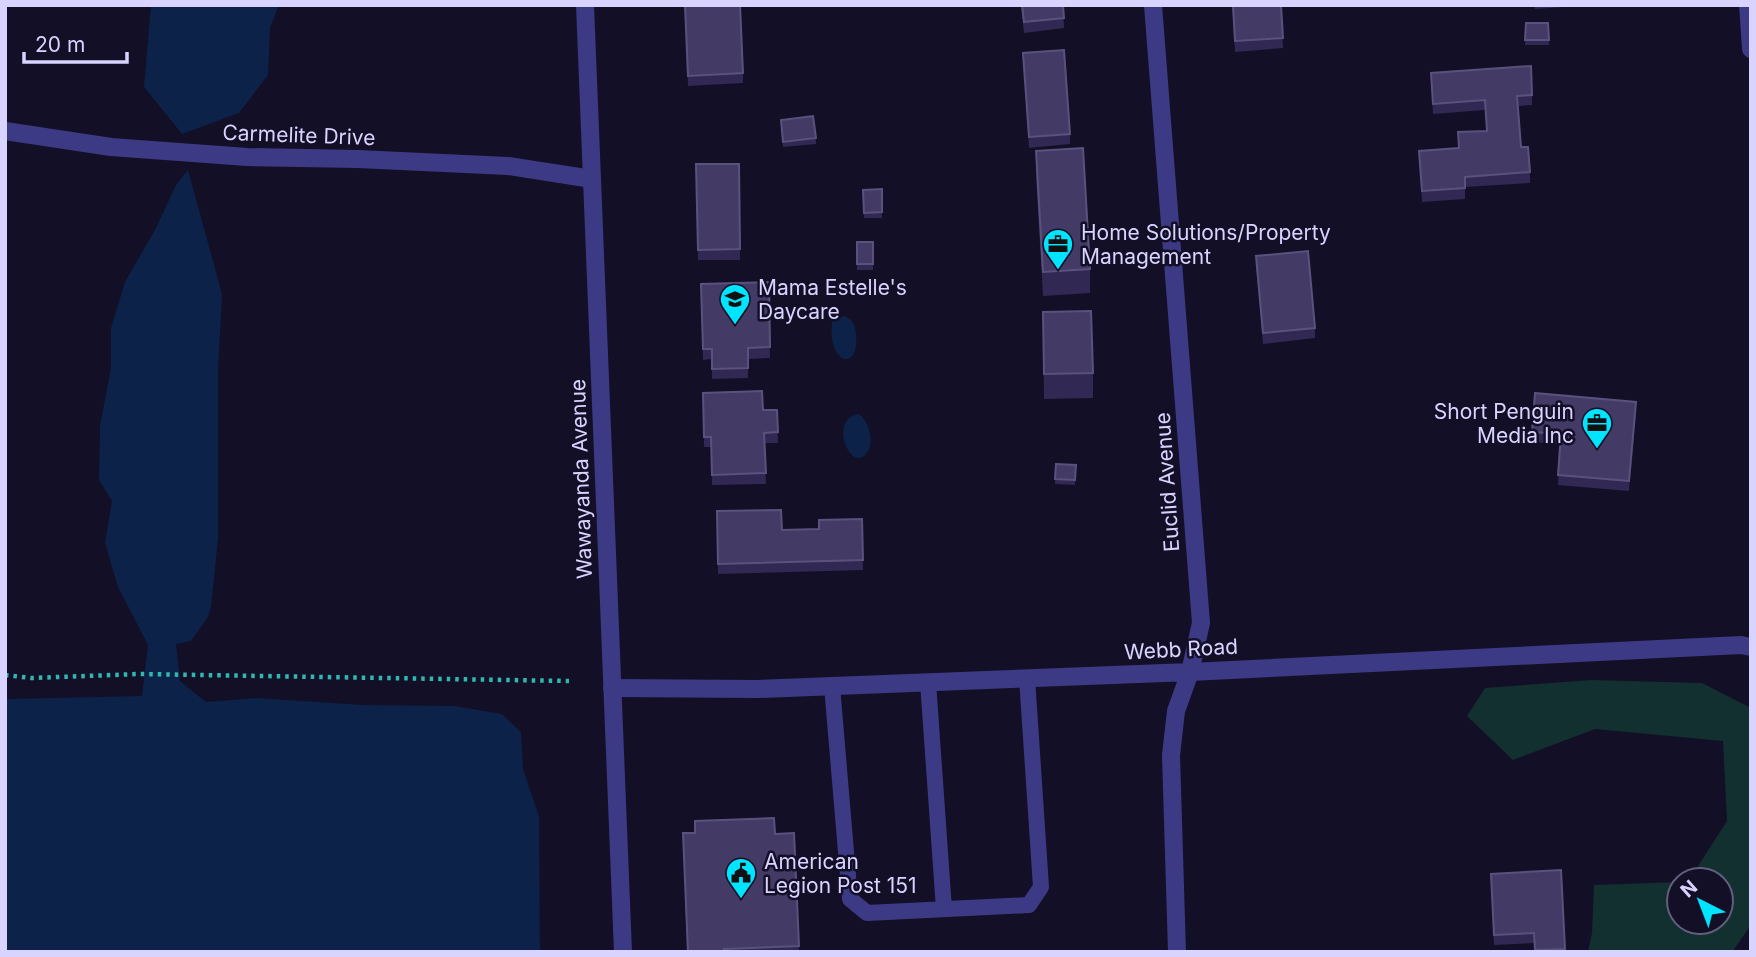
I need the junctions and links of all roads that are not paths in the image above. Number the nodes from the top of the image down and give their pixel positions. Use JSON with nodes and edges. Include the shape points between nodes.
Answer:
{"nodes":[{"id":1,"x":585,"y":5,"type":"edge"},
{"id":2,"x":1153,"y":5,"type":"edge"},
{"id":3,"x":1748,"y":5,"type":"edge"},
{"id":4,"x":1751,"y":49,"type":"edge"},
{"id":5,"x":5,"y":131,"type":"edge"},
{"id":6,"x":592,"y":178,"type":"junction"},
{"id":7,"x":1751,"y":647,"type":"edge"},
{"id":8,"x":1190,"y":672,"type":"junction"},
{"id":9,"x":1027,"y":678,"type":"junction"},
{"id":10,"x":928,"y":682,"type":"junction"},
{"id":11,"x":832,"y":686,"type":"junction"},
{"id":12,"x":612,"y":688,"type":"junction"},
{"id":13,"x":944,"y":909,"type":"junction"},
{"id":14,"x":623,"y":952,"type":"edge"},
{"id":15,"x":1177,"y":952,"type":"edge"}],
"edges":[{"from":1,"to":6,"type":"street","name":"Wawayanda Avenue"},
{"from":2,"to":8,"type":"street","name":"Euclid Avenue","via":[[1201,623]]},
{"from":3,"to":4,"type":"street"},
{"from":5,"to":6,"type":"street","name":"Carmelite Drive","via":[[111,147],[508,166]]},
{"from":6,"to":12,"type":"street","name":"Wawayanda Avenue"},
{"from":7,"to":8,"type":"street","name":"Webb Road"},
{"from":8,"to":9,"type":"street","name":"Webb Road"},
{"from":8,"to":15,"type":"street","name":"Euclid Avenue","via":[[1176,711],[1171,755]]},
{"from":9,"to":10,"type":"street","name":"Webb Road"},
{"from":9,"to":13,"type":"lane","via":[[1041,887],[1029,905]]},
{"from":10,"to":11,"type":"street","name":"Webb Road"},
{"from":10,"to":13,"type":"lane"},
{"from":11,"to":12,"type":"street","name":"Webb Road"},
{"from":11,"to":13,"type":"lane","via":[[850,899],[867,913]]},
{"from":12,"to":14,"type":"street","name":"Wawayanda Avenue"}]}
